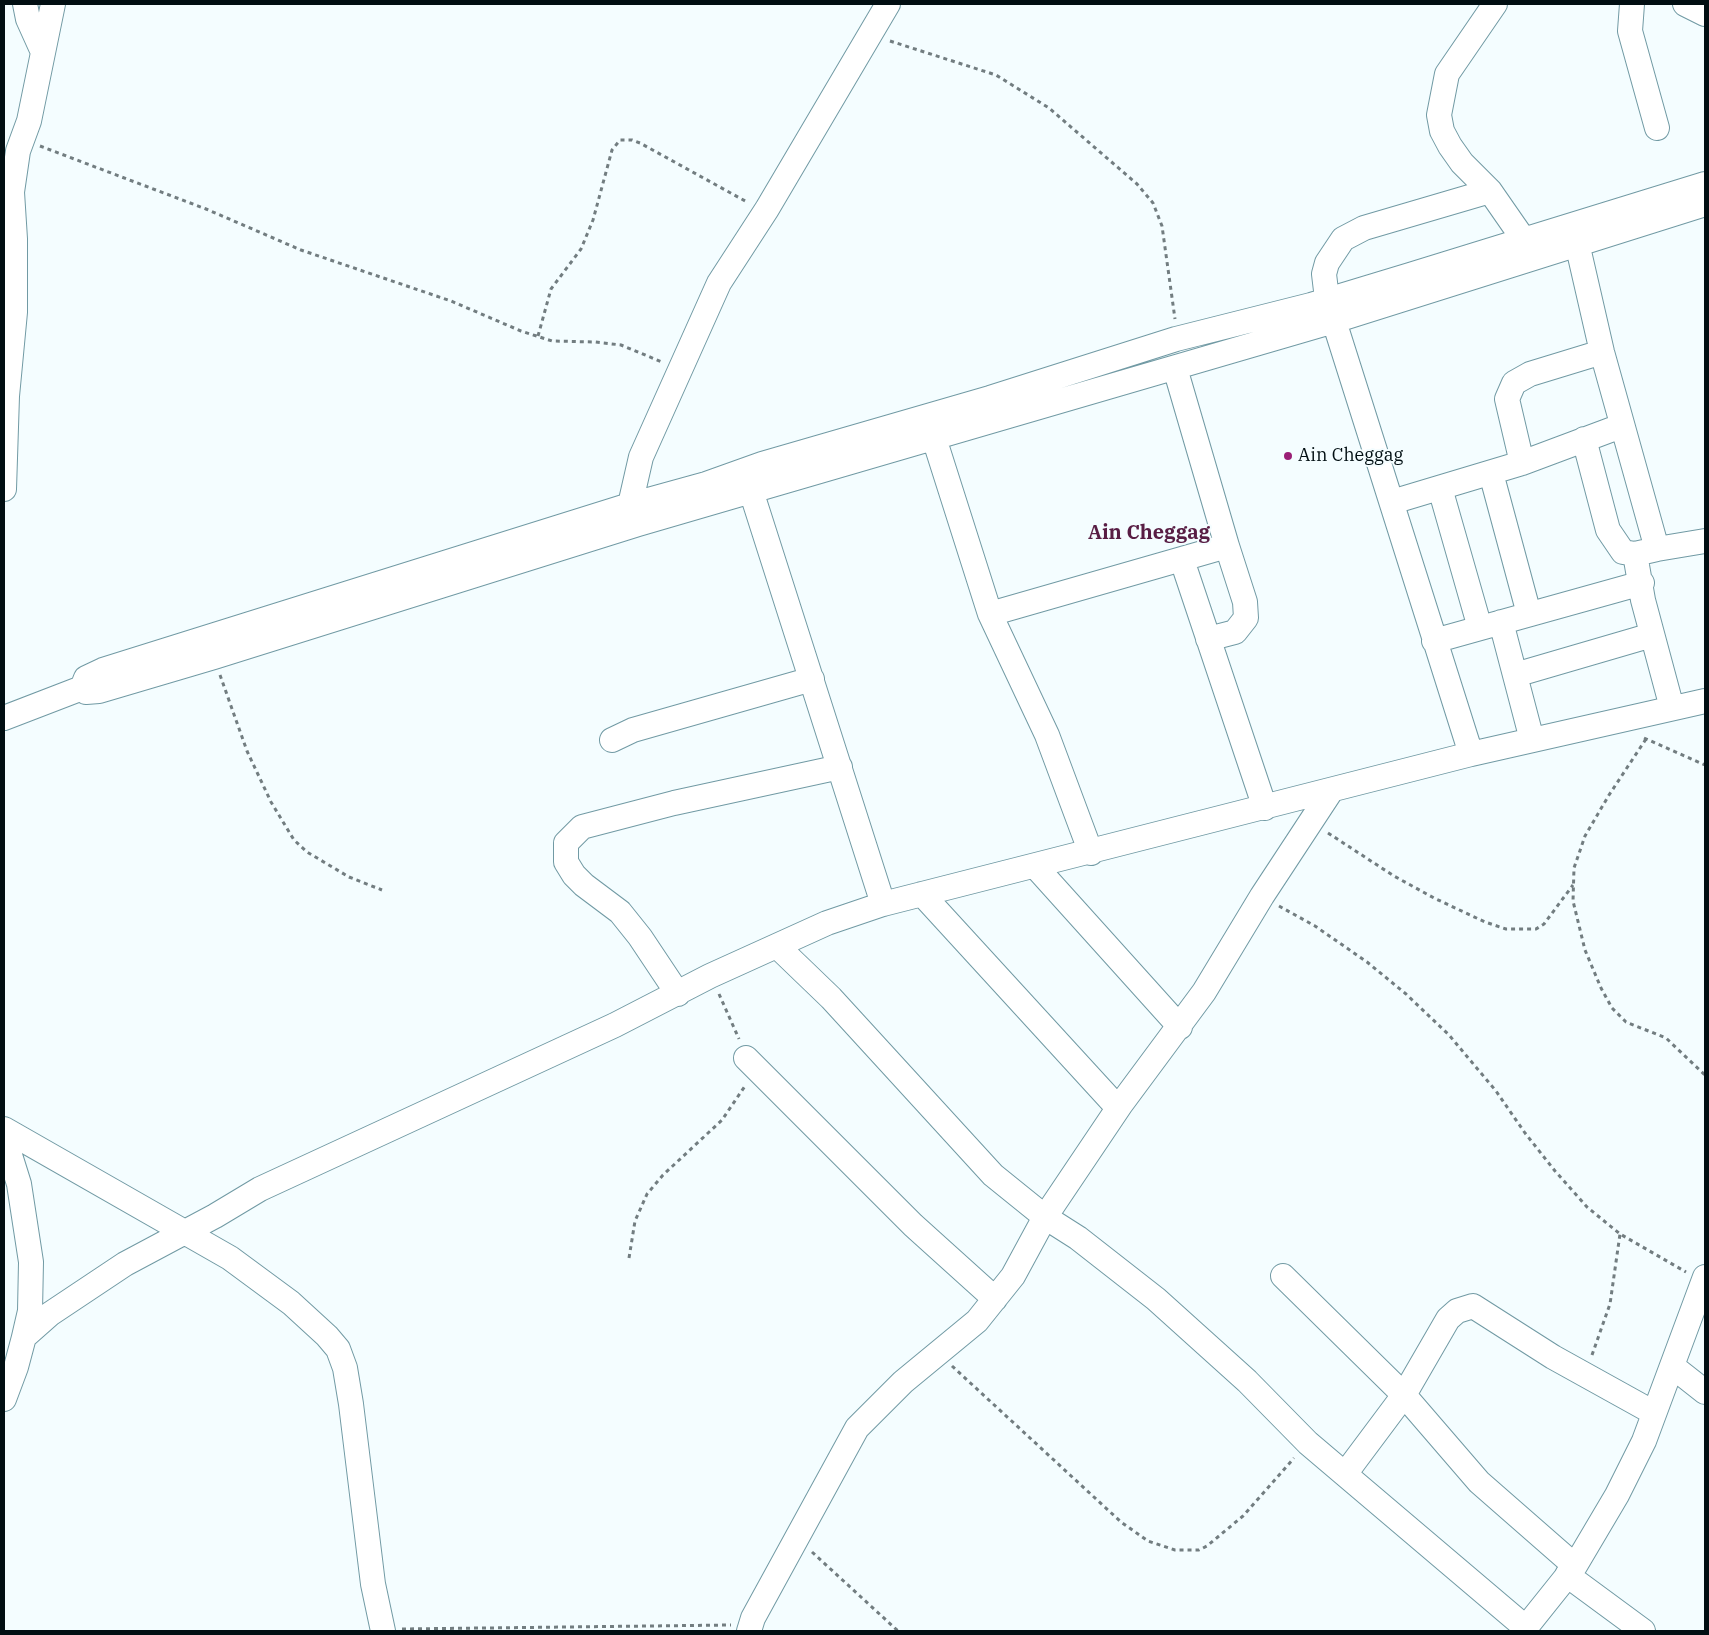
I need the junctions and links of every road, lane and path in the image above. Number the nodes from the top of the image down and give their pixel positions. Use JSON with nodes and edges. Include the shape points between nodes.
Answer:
{"nodes":[{"id":1,"x":25,"y":4,"type":"edge"},
{"id":2,"x":53,"y":4,"type":"edge"},
{"id":3,"x":888,"y":4,"type":"edge"},
{"id":4,"x":1495,"y":4,"type":"edge"},
{"id":5,"x":1632,"y":4,"type":"edge"},
{"id":6,"x":1685,"y":4,"type":"edge"},
{"id":7,"x":1705,"y":14,"type":"edge"},
{"id":8,"x":869,"y":35,"type":"junction"},
{"id":9,"x":42,"y":50,"type":"junction"},
{"id":10,"x":1657,"y":128,"type":"dead end"},
{"id":11,"x":13,"y":140,"type":"edge"},
{"id":12,"x":1705,"y":184,"type":"edge"},
{"id":13,"x":1490,"y":191,"type":"junction"},
{"id":14,"x":1705,"y":204,"type":"edge"},
{"id":15,"x":766,"y":212,"type":"junction"},
{"id":16,"x":1524,"y":240,"type":"junction"},
{"id":17,"x":1577,"y":243,"type":"junction"},
{"id":18,"x":1331,"y":310,"type":"junction"},
{"id":19,"x":538,"y":336,"type":"junction"},
{"id":20,"x":1176,"y":339,"type":"junction"},
{"id":21,"x":1602,"y":352,"type":"junction"},
{"id":22,"x":1175,"y":368,"type":"junction"},
{"id":23,"x":680,"y":372,"type":"junction"},
{"id":24,"x":1621,"y":426,"type":"junction"},
{"id":25,"x":934,"y":438,"type":"junction"},
{"id":26,"x":1584,"y":439,"type":"junction"},
{"id":27,"x":1522,"y":463,"type":"junction"},
{"id":28,"x":1491,"y":473,"type":"junction"},
{"id":29,"x":747,"y":480,"type":"junction"},
{"id":30,"x":1440,"y":488,"type":"junction"},
{"id":31,"x":4,"y":489,"type":"edge"},
{"id":32,"x":1392,"y":502,"type":"junction"},
{"id":33,"x":630,"y":505,"type":"junction"},
{"id":34,"x":1705,"y":541,"type":"edge"},
{"id":35,"x":1227,"y":546,"type":"junction"},
{"id":36,"x":1646,"y":552,"type":"junction"},
{"id":37,"x":1182,"y":560,"type":"junction"},
{"id":38,"x":1642,"y":583,"type":"junction"},
{"id":39,"x":990,"y":614,"type":"junction"},
{"id":40,"x":1529,"y":614,"type":"junction"},
{"id":41,"x":1491,"y":625,"type":"junction"},
{"id":42,"x":1652,"y":635,"type":"junction"},
{"id":43,"x":1208,"y":640,"type":"junction"},
{"id":44,"x":1434,"y":641,"type":"junction"},
{"id":45,"x":214,"y":657,"type":"junction"},
{"id":46,"x":1515,"y":675,"type":"junction"},
{"id":47,"x":812,"y":679,"type":"junction"},
{"id":48,"x":82,"y":688,"type":"junction"},
{"id":49,"x":1705,"y":700,"type":"edge"},
{"id":50,"x":1672,"y":708,"type":"junction"},
{"id":51,"x":4,"y":718,"type":"edge"},
{"id":52,"x":1638,"y":736,"type":"dead end"},
{"id":53,"x":1646,"y":739,"type":"junction"},
{"id":54,"x":612,"y":740,"type":"dead end"},
{"id":55,"x":1532,"y":740,"type":"junction"},
{"id":56,"x":1471,"y":754,"type":"junction"},
{"id":57,"x":1705,"y":766,"type":"edge"},
{"id":58,"x":840,"y":768,"type":"junction"},
{"id":59,"x":1330,"y":791,"type":"junction"},
{"id":60,"x":1265,"y":808,"type":"junction"},
{"id":61,"x":1310,"y":822,"type":"junction"},
{"id":62,"x":1091,"y":853,"type":"junction"},
{"id":63,"x":1035,"y":866,"type":"junction"},
{"id":64,"x":1573,"y":884,"type":"junction"},
{"id":65,"x":382,"y":890,"type":"dead end"},
{"id":66,"x":922,"y":894,"type":"junction"},
{"id":67,"x":1262,"y":896,"type":"junction"},
{"id":68,"x":883,"y":904,"type":"junction"},
{"id":69,"x":777,"y":946,"type":"junction"},
{"id":70,"x":710,"y":976,"type":"junction"},
{"id":71,"x":678,"y":994,"type":"junction"},
{"id":72,"x":1180,"y":1026,"type":"junction"},
{"id":73,"x":746,"y":1058,"type":"junction"},
{"id":74,"x":1705,"y":1074,"type":"edge"},
{"id":75,"x":1118,"y":1108,"type":"junction"},
{"id":76,"x":4,"y":1129,"type":"edge"},
{"id":77,"x":4,"y":1136,"type":"edge"},
{"id":78,"x":1045,"y":1217,"type":"junction"},
{"id":79,"x":184,"y":1231,"type":"junction"},
{"id":80,"x":1620,"y":1234,"type":"junction"},
{"id":81,"x":629,"y":1258,"type":"dead end"},
{"id":82,"x":1283,"y":1276,"type":"dead end"},
{"id":83,"x":1704,"y":1280,"type":"edge"},
{"id":84,"x":995,"y":1299,"type":"junction"},
{"id":85,"x":24,"y":1337,"type":"junction"},
{"id":86,"x":938,"y":1353,"type":"junction"},
{"id":87,"x":1672,"y":1366,"type":"junction"},
{"id":88,"x":1584,"y":1375,"type":"junction"},
{"id":89,"x":1705,"y":1392,"type":"edge"},
{"id":90,"x":1404,"y":1395,"type":"junction"},
{"id":91,"x":4,"y":1399,"type":"edge"},
{"id":92,"x":1654,"y":1413,"type":"junction"},
{"id":93,"x":1308,"y":1443,"type":"junction"},
{"id":94,"x":1345,"y":1474,"type":"junction"},
{"id":95,"x":796,"y":1540,"type":"junction"},
{"id":96,"x":1571,"y":1570,"type":"junction"},
{"id":97,"x":750,"y":1628,"type":"edge"},
{"id":98,"x":383,"y":1630,"type":"edge"},
{"id":99,"x":1524,"y":1630,"type":"edge"},
{"id":100,"x":898,"y":1631,"type":"edge"},
{"id":101,"x":1643,"y":1631,"type":"edge"}],
"edges":[{"from":1,"to":9,"type":"street"},
{"from":2,"to":9,"type":"street"},
{"from":3,"to":8,"type":"street"},
{"from":4,"to":13,"type":"street","via":[[1447,74],[1439,115],[1442,131],[1450,146]]},
{"from":5,"to":10,"type":"street","via":[[1630,32]]},
{"from":6,"to":7,"type":"street"},
{"from":8,"to":15,"type":"street"},
{"from":8,"to":20,"type":"path","via":[[996,75],[1049,108],[1137,184],[1153,203],[1162,226]]},
{"from":9,"to":11,"type":"street","via":[[29,121]]},
{"from":11,"to":19,"type":"path","via":[[206,209],[301,250],[451,300]]},
{"from":11,"to":31,"type":"street","via":[[18,151],[12,192],[16,312]]},
{"from":12,"to":16,"type":"street"},
{"from":13,"to":16,"type":"street"},
{"from":13,"to":18,"type":"street","via":[[1364,228],[1344,239],[1327,263],[1324,274]]},
{"from":14,"to":17,"type":"street"},
{"from":15,"to":19,"type":"path","via":[[661,154],[632,140],[620,140],[612,150],[593,220],[581,249],[551,289]]},
{"from":15,"to":23,"type":"street","via":[[719,283]]},
{"from":16,"to":18,"type":"street"},
{"from":17,"to":18,"type":"street"},
{"from":17,"to":21,"type":"street"},
{"from":18,"to":20,"type":"street"},
{"from":18,"to":22,"type":"street"},
{"from":18,"to":32,"type":"street"},
{"from":19,"to":23,"type":"path","via":[[552,341],[621,345]]},
{"from":20,"to":29,"type":"street"},
{"from":21,"to":24,"type":"street"},
{"from":21,"to":27,"type":"street","via":[[1530,374],[1514,383],[1507,399]]},
{"from":22,"to":25,"type":"street"},
{"from":22,"to":35,"type":"street"},
{"from":23,"to":33,"type":"street","via":[[641,457]]},
{"from":24,"to":26,"type":"street"},
{"from":24,"to":36,"type":"street"},
{"from":25,"to":29,"type":"street"},
{"from":25,"to":39,"type":"street"},
{"from":26,"to":27,"type":"street"},
{"from":26,"to":36,"type":"street","via":[[1608,530],[1623,552]]},
{"from":27,"to":28,"type":"street"},
{"from":28,"to":30,"type":"street"},
{"from":28,"to":40,"type":"street"},
{"from":29,"to":33,"type":"street","via":[[692,488]]},
{"from":29,"to":45,"type":"street","via":[[638,524]]},
{"from":29,"to":47,"type":"street"},
{"from":30,"to":32,"type":"street"},
{"from":30,"to":41,"type":"street"},
{"from":32,"to":44,"type":"street"},
{"from":33,"to":48,"type":"street","via":[[103,670],[86,678]]},
{"from":34,"to":36,"type":"street"},
{"from":35,"to":37,"type":"street"},
{"from":35,"to":43,"type":"street","via":[[1246,618],[1235,632]]},
{"from":36,"to":38,"type":"street"},
{"from":37,"to":39,"type":"street"},
{"from":37,"to":43,"type":"street"},
{"from":38,"to":40,"type":"street"},
{"from":38,"to":42,"type":"street"},
{"from":39,"to":62,"type":"street","via":[[1047,735]]},
{"from":40,"to":41,"type":"street"},
{"from":41,"to":44,"type":"street"},
{"from":41,"to":46,"type":"street"},
{"from":42,"to":46,"type":"street"},
{"from":42,"to":50,"type":"street"},
{"from":43,"to":60,"type":"street"},
{"from":44,"to":56,"type":"street"},
{"from":45,"to":48,"type":"street","via":[[99,691],[86,692]]},
{"from":45,"to":65,"type":"path","via":[[248,751],[284,827],[307,852],[349,877]]},
{"from":46,"to":55,"type":"street"},
{"from":47,"to":54,"type":"street","via":[[633,730]]},
{"from":47,"to":58,"type":"street"},
{"from":48,"to":51,"type":"street"},
{"from":49,"to":50,"type":"street"},
{"from":50,"to":55,"type":"street"},
{"from":52,"to":53,"type":"path"},
{"from":53,"to":57,"type":"path"},
{"from":53,"to":64,"type":"path","via":[[1609,794],[1586,836],[1574,868]]},
{"from":55,"to":56,"type":"street"},
{"from":56,"to":59,"type":"street"},
{"from":58,"to":68,"type":"street"},
{"from":58,"to":71,"type":"street","via":[[674,803],[582,827],[566,843],[566,862],[574,875],[620,912]]},
{"from":59,"to":60,"type":"street"},
{"from":59,"to":61,"type":"street"},
{"from":60,"to":62,"type":"street"},
{"from":61,"to":64,"type":"path","via":[[1434,898],[1476,919],[1506,929],[1536,929],[1544,924]]},
{"from":61,"to":67,"type":"street"},
{"from":62,"to":63,"type":"street"},
{"from":63,"to":66,"type":"street"},
{"from":63,"to":72,"type":"street"},
{"from":64,"to":74,"type":"path","via":[[1573,901],[1585,950],[1612,1008],[1626,1022],[1666,1038]]},
{"from":66,"to":68,"type":"street"},
{"from":66,"to":75,"type":"street"},
{"from":67,"to":72,"type":"street"},
{"from":67,"to":80,"type":"path","via":[[1315,926],[1406,994],[1496,1091],[1525,1133],[1587,1207]]},
{"from":68,"to":69,"type":"street","via":[[827,923]]},
{"from":69,"to":70,"type":"street"},
{"from":69,"to":78,"type":"street","via":[[832,998],[993,1175]]},
{"from":70,"to":71,"type":"street"},
{"from":70,"to":73,"type":"path"},
{"from":71,"to":79,"type":"street","via":[[260,1189]]},
{"from":72,"to":75,"type":"street"},
{"from":73,"to":81,"type":"path","via":[[746,1084],[731,1108],[713,1130],[663,1174],[647,1194],[635,1221]]},
{"from":73,"to":84,"type":"street","via":[[913,1225]]},
{"from":75,"to":78,"type":"street"},
{"from":76,"to":79,"type":"street"},
{"from":77,"to":85,"type":"street","via":[[18,1184],[31,1262],[30,1311]]},
{"from":78,"to":84,"type":"street","via":[[1013,1276]]},
{"from":78,"to":93,"type":"street","via":[[1078,1238],[1156,1299],[1247,1381]]},
{"from":79,"to":85,"type":"street","via":[[90,1287],[50,1314]]},
{"from":79,"to":98,"type":"street","via":[[273,1288],[338,1349],[351,1404]]},
{"from":80,"to":83,"type":"path"},
{"from":80,"to":88,"type":"path","via":[[1610,1304]]},
{"from":82,"to":90,"type":"street"},
{"from":83,"to":87,"type":"street"},
{"from":84,"to":86,"type":"street","via":[[977,1321]]},
{"from":85,"to":91,"type":"street"},
{"from":86,"to":93,"type":"path","via":[[1120,1522],[1148,1541],[1175,1550],[1199,1550],[1230,1528]]},
{"from":86,"to":95,"type":"street","via":[[857,1428]]},
{"from":87,"to":89,"type":"street"},
{"from":87,"to":92,"type":"street"},
{"from":88,"to":90,"type":"street","via":[[1473,1306],[1457,1311],[1448,1319]]},
{"from":88,"to":92,"type":"street"},
{"from":90,"to":94,"type":"street"},
{"from":90,"to":96,"type":"street","via":[[1479,1482]]},
{"from":92,"to":96,"type":"street","via":[[1617,1495]]},
{"from":93,"to":94,"type":"street"},
{"from":94,"to":99,"type":"street"},
{"from":95,"to":97,"type":"street"},
{"from":95,"to":100,"type":"path"},
{"from":96,"to":99,"type":"street"},
{"from":96,"to":101,"type":"street"},
{"from":97,"to":98,"type":"path"}]}
